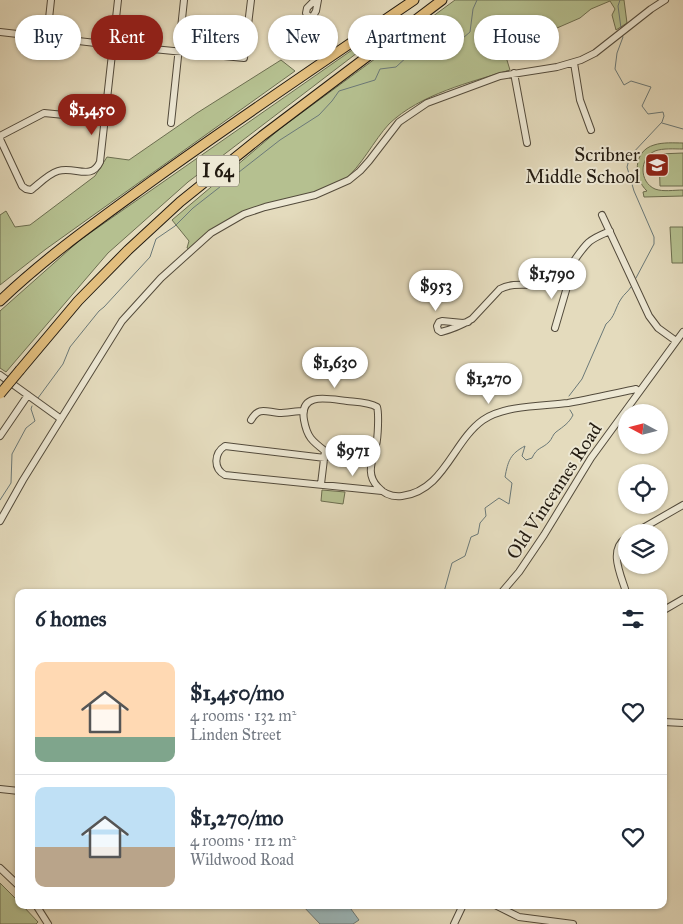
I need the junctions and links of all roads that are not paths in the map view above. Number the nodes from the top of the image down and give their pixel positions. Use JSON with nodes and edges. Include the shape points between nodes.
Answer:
{"nodes":[{"id":1,"x":51,"y":0,"type":"edge"},
{"id":2,"x":118,"y":0,"type":"edge"},
{"id":3,"x":184,"y":0,"type":"edge"},
{"id":4,"x":251,"y":0,"type":"edge"},
{"id":5,"x":414,"y":0,"type":"edge"},
{"id":6,"x":442,"y":0,"type":"edge"},
{"id":7,"x":665,"y":0,"type":"edge"},
{"id":8,"x":49,"y":15,"type":"edge"},
{"id":9,"x":116,"y":15,"type":"edge"},
{"id":10,"x":182,"y":15,"type":"edge"},
{"id":11,"x":249,"y":15,"type":"edge"},
{"id":12,"x":0,"y":32,"type":"edge"},
{"id":13,"x":15,"y":34,"type":"edge"},
{"id":14,"x":111,"y":60,"type":"edge"},
{"id":15,"x":177,"y":60,"type":"edge"},
{"id":16,"x":574,"y":63,"type":"junction"},
{"id":17,"x":514,"y":73,"type":"junction"},
{"id":18,"x":105,"y":119,"type":"junction"},
{"id":19,"x":171,"y":123,"type":"dead end"},
{"id":20,"x":590,"y":130,"type":"dead end"},
{"id":21,"x":0,"y":137,"type":"edge"},
{"id":22,"x":526,"y":143,"type":"dead end"},
{"id":23,"x":602,"y":215,"type":"dead end"},
{"id":24,"x":610,"y":231,"type":"junction"},
{"id":25,"x":564,"y":273,"type":"junction"},
{"id":26,"x":0,"y":301,"type":"edge"},
{"id":27,"x":468,"y":322,"type":"dead end"},
{"id":28,"x":555,"y":328,"type":"dead end"},
{"id":29,"x":683,"y":332,"type":"edge"},
{"id":30,"x":676,"y":341,"type":"junction"},
{"id":31,"x":0,"y":375,"type":"edge"},
{"id":32,"x":638,"y":392,"type":"junction"},
{"id":33,"x":0,"y":394,"type":"edge"},
{"id":34,"x":28,"y":395,"type":"junction"},
{"id":35,"x":304,"y":410,"type":"junction"},
{"id":36,"x":61,"y":419,"type":"junction"},
{"id":37,"x":251,"y":420,"type":"dead end"},
{"id":38,"x":0,"y":436,"type":"edge"},
{"id":39,"x":325,"y":458,"type":"junction"},
{"id":40,"x":321,"y":484,"type":"junction"},
{"id":41,"x":382,"y":491,"type":"junction"},
{"id":42,"x":683,"y":505,"type":"edge"},
{"id":43,"x":0,"y":521,"type":"edge"},
{"id":44,"x":650,"y":524,"type":"edge"},
{"id":45,"x":618,"y":547,"type":"edge"},
{"id":46,"x":618,"y":561,"type":"edge"},
{"id":47,"x":621,"y":574,"type":"edge"},
{"id":48,"x":505,"y":589,"type":"edge"},
{"id":49,"x":625,"y":589,"type":"edge"},
{"id":50,"x":683,"y":599,"type":"edge"},
{"id":51,"x":667,"y":608,"type":"edge"},
{"id":52,"x":667,"y":722,"type":"edge"},
{"id":53,"x":683,"y":723,"type":"edge"},
{"id":54,"x":0,"y":789,"type":"edge"},
{"id":55,"x":15,"y":791,"type":"edge"},
{"id":56,"x":0,"y":868,"type":"edge"},
{"id":57,"x":15,"y":882,"type":"edge"},
{"id":58,"x":39,"y":909,"type":"edge"},
{"id":59,"x":460,"y":909,"type":"edge"},
{"id":60,"x":503,"y":909,"type":"edge"},
{"id":61,"x":48,"y":924,"type":"edge"},
{"id":62,"x":454,"y":924,"type":"edge"},
{"id":63,"x":573,"y":924,"type":"edge"}],
"edges":[{"from":1,"to":8,"type":"street"},
{"from":2,"to":9,"type":"street"},
{"from":3,"to":10,"type":"street"},
{"from":4,"to":11,"type":"street"},
{"from":5,"to":26,"type":"highway","number":"I 64","via":[[127,200],[46,259]]},
{"from":6,"to":33,"type":"highway","number":"I 64","bridge":true,"via":[[255,141],[180,202],[78,301]]},
{"from":7,"to":16,"type":"street","via":[[595,53]]},
{"from":12,"to":13,"type":"street"},
{"from":14,"to":18,"type":"street"},
{"from":15,"to":19,"type":"street"},
{"from":16,"to":17,"type":"street"},
{"from":16,"to":20,"type":"street","via":[[580,100]]},
{"from":17,"to":22,"type":"street"},
{"from":17,"to":36,"type":"street","via":[[454,91],[421,106],[394,128],[360,171],[336,186],[316,195],[244,214],[211,233],[176,262],[136,304],[114,333]]},
{"from":18,"to":21,"type":"street","via":[[44,113]]},
{"from":18,"to":21,"type":"street","via":[[97,169],[55,172],[31,190],[22,186]]},
{"from":23,"to":24,"type":"street"},
{"from":24,"to":25,"type":"street","via":[[590,241]]},
{"from":24,"to":30,"type":"street","via":[[649,316],[658,328]]},
{"from":25,"to":27,"type":"street","via":[[548,283],[504,287]]},
{"from":25,"to":28,"type":"street","via":[[567,287]]},
{"from":29,"to":30,"type":"street","name":"Old Vincennes Road"},
{"from":30,"to":32,"type":"street","name":"Old Vincennes Road"},
{"from":31,"to":34,"type":"street"},
{"from":32,"to":41,"type":"street","via":[[636,389],[494,414],[472,430],[442,472],[427,486],[404,496]]},
{"from":32,"to":48,"type":"street","name":"Old Vincennes Road"},
{"from":34,"to":36,"type":"street"},
{"from":34,"to":38,"type":"street"},
{"from":35,"to":37,"type":"street","via":[[281,413],[260,410]]},
{"from":35,"to":39,"type":"street","via":[[308,436],[325,451]]},
{"from":35,"to":41,"type":"street","via":[[308,402],[316,398],[376,406],[377,444],[370,465],[371,475]]},
{"from":36,"to":43,"type":"street"},
{"from":39,"to":40,"type":"street"},
{"from":39,"to":40,"type":"street","via":[[228,446],[221,448],[217,455],[217,468],[225,475]]},
{"from":40,"to":41,"type":"street"},
{"from":42,"to":44,"type":"street"},
{"from":45,"to":46,"type":"street"},
{"from":47,"to":49,"type":"street"},
{"from":50,"to":51,"type":"street"},
{"from":52,"to":53,"type":"street"},
{"from":54,"to":55,"type":"street"},
{"from":56,"to":57,"type":"street"},
{"from":58,"to":61,"type":"street"},
{"from":59,"to":62,"type":"street"},
{"from":60,"to":63,"type":"street","via":[[519,917]]}]}
